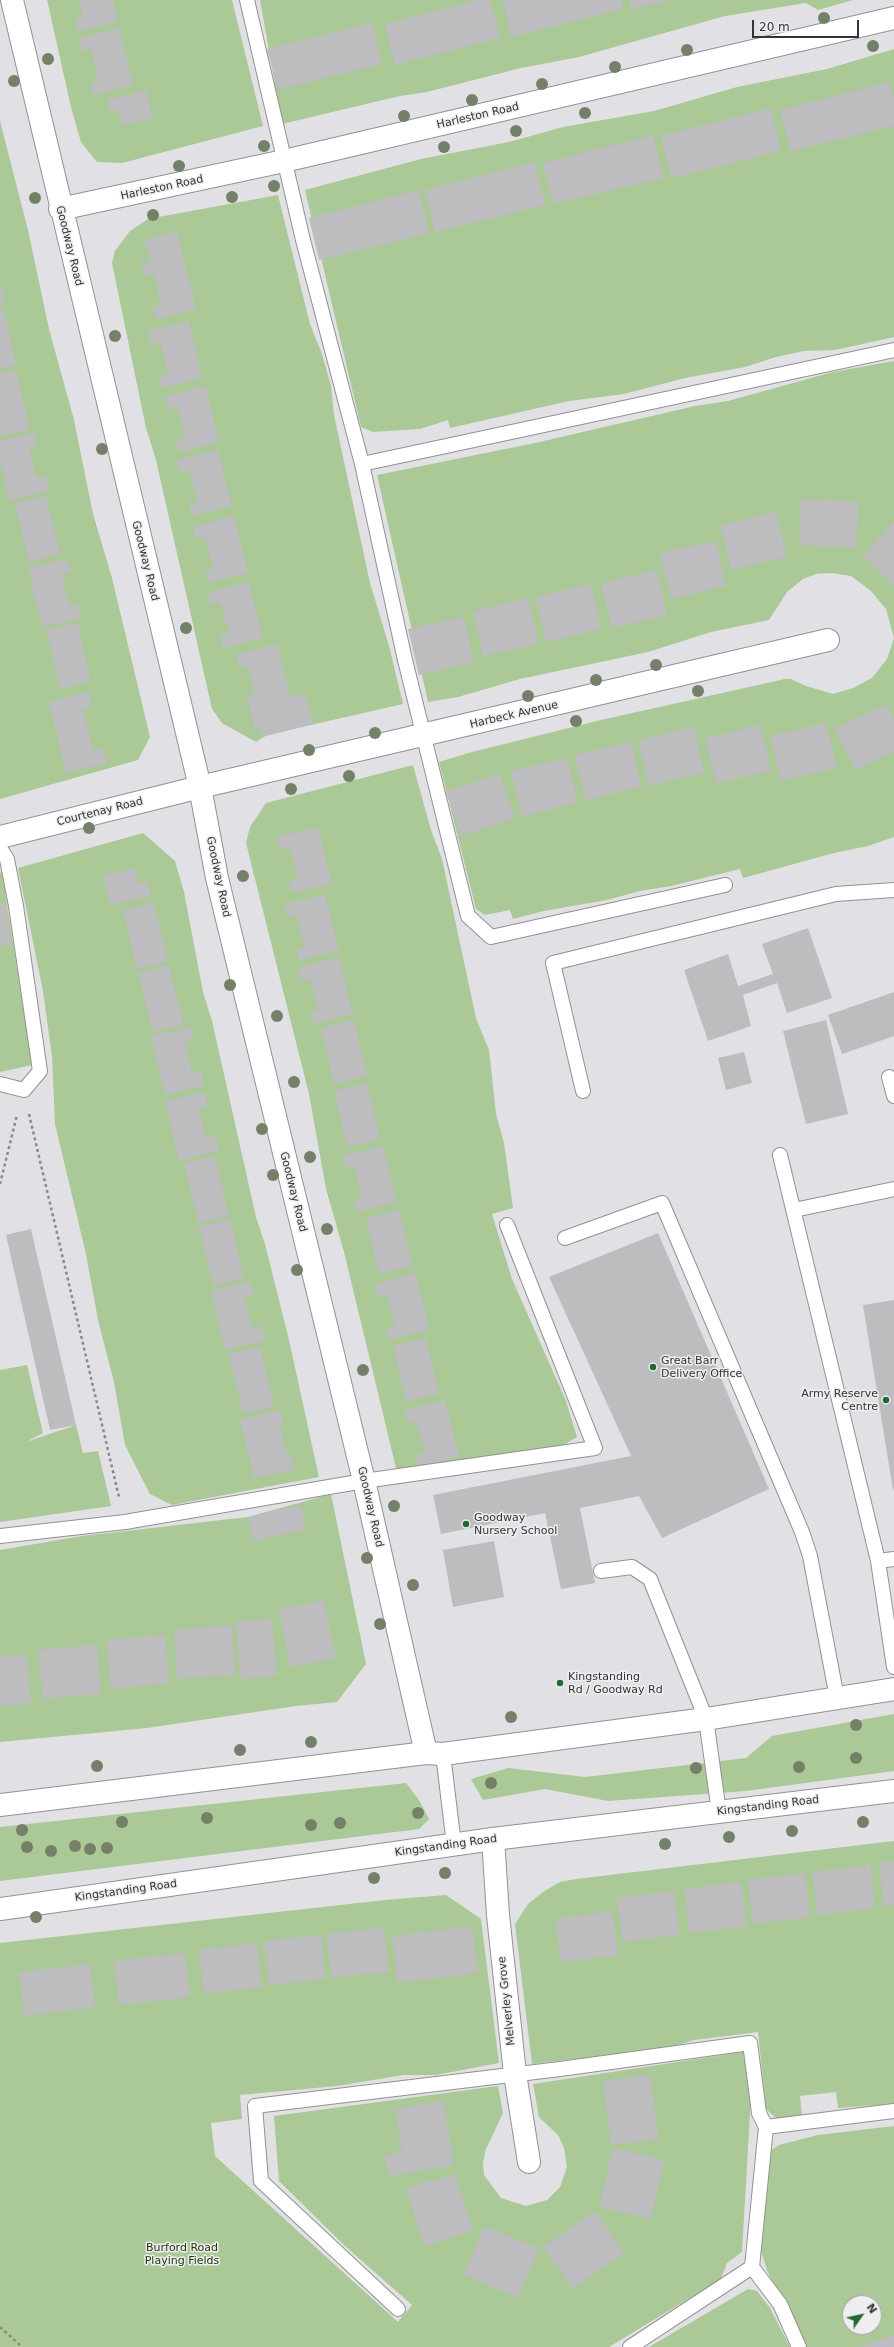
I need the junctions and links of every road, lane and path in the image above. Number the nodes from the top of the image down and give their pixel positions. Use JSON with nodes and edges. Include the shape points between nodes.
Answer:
{"nodes":[{"id":1,"x":12,"y":0,"type":"edge"},
{"id":2,"x":247,"y":0,"type":"edge"},
{"id":3,"x":894,"y":18,"type":"edge"},
{"id":4,"x":284,"y":161,"type":"junction"},
{"id":5,"x":60,"y":210,"type":"junction"},
{"id":6,"x":894,"y":350,"type":"edge"},
{"id":7,"x":362,"y":464,"type":"junction"},
{"id":8,"x":828,"y":640,"type":"dead end"},
{"id":9,"x":424,"y":736,"type":"junction"},
{"id":10,"x":200,"y":787,"type":"junction"},
{"id":11,"x":0,"y":837,"type":"edge"},
{"id":12,"x":0,"y":848,"type":"edge"},
{"id":13,"x":724,"y":885,"type":"dead end"},
{"id":14,"x":894,"y":890,"type":"edge"},
{"id":15,"x":889,"y":1077,"type":"dead end"},
{"id":16,"x":0,"y":1084,"type":"edge"},
{"id":17,"x":24,"y":1090,"type":"junction"},
{"id":18,"x":583,"y":1091,"type":"dead end"},
{"id":19,"x":894,"y":1096,"type":"edge"},
{"id":20,"x":780,"y":1155,"type":"dead end"},
{"id":21,"x":0,"y":1184,"type":"edge"},
{"id":22,"x":894,"y":1189,"type":"edge"},
{"id":23,"x":794,"y":1210,"type":"junction"},
{"id":24,"x":507,"y":1226,"type":"dead end"},
{"id":25,"x":565,"y":1238,"type":"dead end"},
{"id":26,"x":364,"y":1482,"type":"junction"},
{"id":27,"x":125,"y":1522,"type":"junction"},
{"id":28,"x":0,"y":1536,"type":"edge"},
{"id":29,"x":894,"y":1559,"type":"edge"},
{"id":30,"x":878,"y":1561,"type":"junction"},
{"id":31,"x":601,"y":1571,"type":"dead end"},
{"id":32,"x":894,"y":1667,"type":"edge"},
{"id":33,"x":894,"y":1689,"type":"edge"},
{"id":34,"x":837,"y":1698,"type":"junction"},
{"id":35,"x":706,"y":1719,"type":"junction"},
{"id":36,"x":434,"y":1754,"type":"junction"},
{"id":37,"x":894,"y":1791,"type":"edge"},
{"id":38,"x":0,"y":1805,"type":"edge"},
{"id":39,"x":719,"y":1812,"type":"junction"},
{"id":40,"x":493,"y":1839,"type":"junction"},
{"id":41,"x":454,"y":1845,"type":"junction"},
{"id":42,"x":0,"y":1909,"type":"edge"},
{"id":43,"x":515,"y":2074,"type":"junction"},
{"id":44,"x":894,"y":2111,"type":"edge"},
{"id":45,"x":766,"y":2127,"type":"junction"},
{"id":46,"x":529,"y":2162,"type":"dead end"},
{"id":47,"x":752,"y":2267,"type":"junction"},
{"id":48,"x":398,"y":2309,"type":"dead end"},
{"id":49,"x":0,"y":2327,"type":"edge"},
{"id":50,"x":22,"y":2347,"type":"edge"},
{"id":51,"x":630,"y":2347,"type":"edge"},
{"id":52,"x":799,"y":2347,"type":"edge"}],
"edges":[{"from":1,"to":5,"type":"street","name":"Goodway Road"},
{"from":2,"to":4,"type":"lane"},
{"from":3,"to":4,"type":"street","name":"Harleston Road"},
{"from":4,"to":5,"type":"street","name":"Harleston Road"},
{"from":4,"to":7,"type":"lane"},
{"from":5,"to":10,"type":"street","name":"Goodway Road"},
{"from":6,"to":7,"type":"lane"},
{"from":7,"to":9,"type":"lane"},
{"from":8,"to":9,"type":"street","name":"Harbeck Avenue"},
{"from":9,"to":10,"type":"street","name":"Harbeck Avenue"},
{"from":9,"to":13,"type":"lane","via":[[468,916],[491,937]]},
{"from":10,"to":11,"type":"street","name":"Courtenay Road"},
{"from":10,"to":26,"type":"street","name":"Goodway Road","via":[[217,878]]},
{"from":12,"to":17,"type":"lane","via":[[7,859],[16,906],[40,1071]]},
{"from":14,"to":18,"type":"lane","via":[[836,894],[553,963]]},
{"from":15,"to":19,"type":"lane"},
{"from":16,"to":17,"type":"lane"},
{"from":17,"to":21,"type":"path"},
{"from":17,"to":27,"type":"path"},
{"from":20,"to":23,"type":"lane"},
{"from":22,"to":23,"type":"lane"},
{"from":23,"to":30,"type":"lane"},
{"from":24,"to":26,"type":"lane","via":[[595,1448]]},
{"from":25,"to":34,"type":"lane","via":[[662,1203],[804,1538],[810,1556]]},
{"from":26,"to":27,"type":"lane"},
{"from":26,"to":36,"type":"street","name":"Goodway Road"},
{"from":27,"to":28,"type":"lane"},
{"from":29,"to":30,"type":"lane"},
{"from":30,"to":32,"type":"lane"},
{"from":31,"to":35,"type":"lane","via":[[632,1567],[650,1579]]},
{"from":33,"to":34,"type":"street"},
{"from":34,"to":35,"type":"street"},
{"from":35,"to":36,"type":"street"},
{"from":35,"to":39,"type":"lane"},
{"from":36,"to":38,"type":"street"},
{"from":36,"to":41,"type":"lane"},
{"from":37,"to":39,"type":"street","name":"Kingstanding Road"},
{"from":39,"to":40,"type":"street","name":"Kingstanding Road"},
{"from":40,"to":41,"type":"street","name":"Kingstanding Road"},
{"from":40,"to":43,"type":"street","name":"Melverley Grove","via":[[498,1915]]},
{"from":41,"to":42,"type":"street","name":"Kingstanding Road"},
{"from":43,"to":45,"type":"lane","via":[[750,2043],[759,2112]]},
{"from":43,"to":46,"type":"street","name":"Melverley Grove"},
{"from":43,"to":48,"type":"lane","via":[[256,2106],[261,2181]]},
{"from":44,"to":45,"type":"lane"},
{"from":45,"to":47,"type":"lane"},
{"from":47,"to":51,"type":"lane"},
{"from":47,"to":52,"type":"lane","via":[[780,2304]]},
{"from":49,"to":50,"type":"path"}]}
